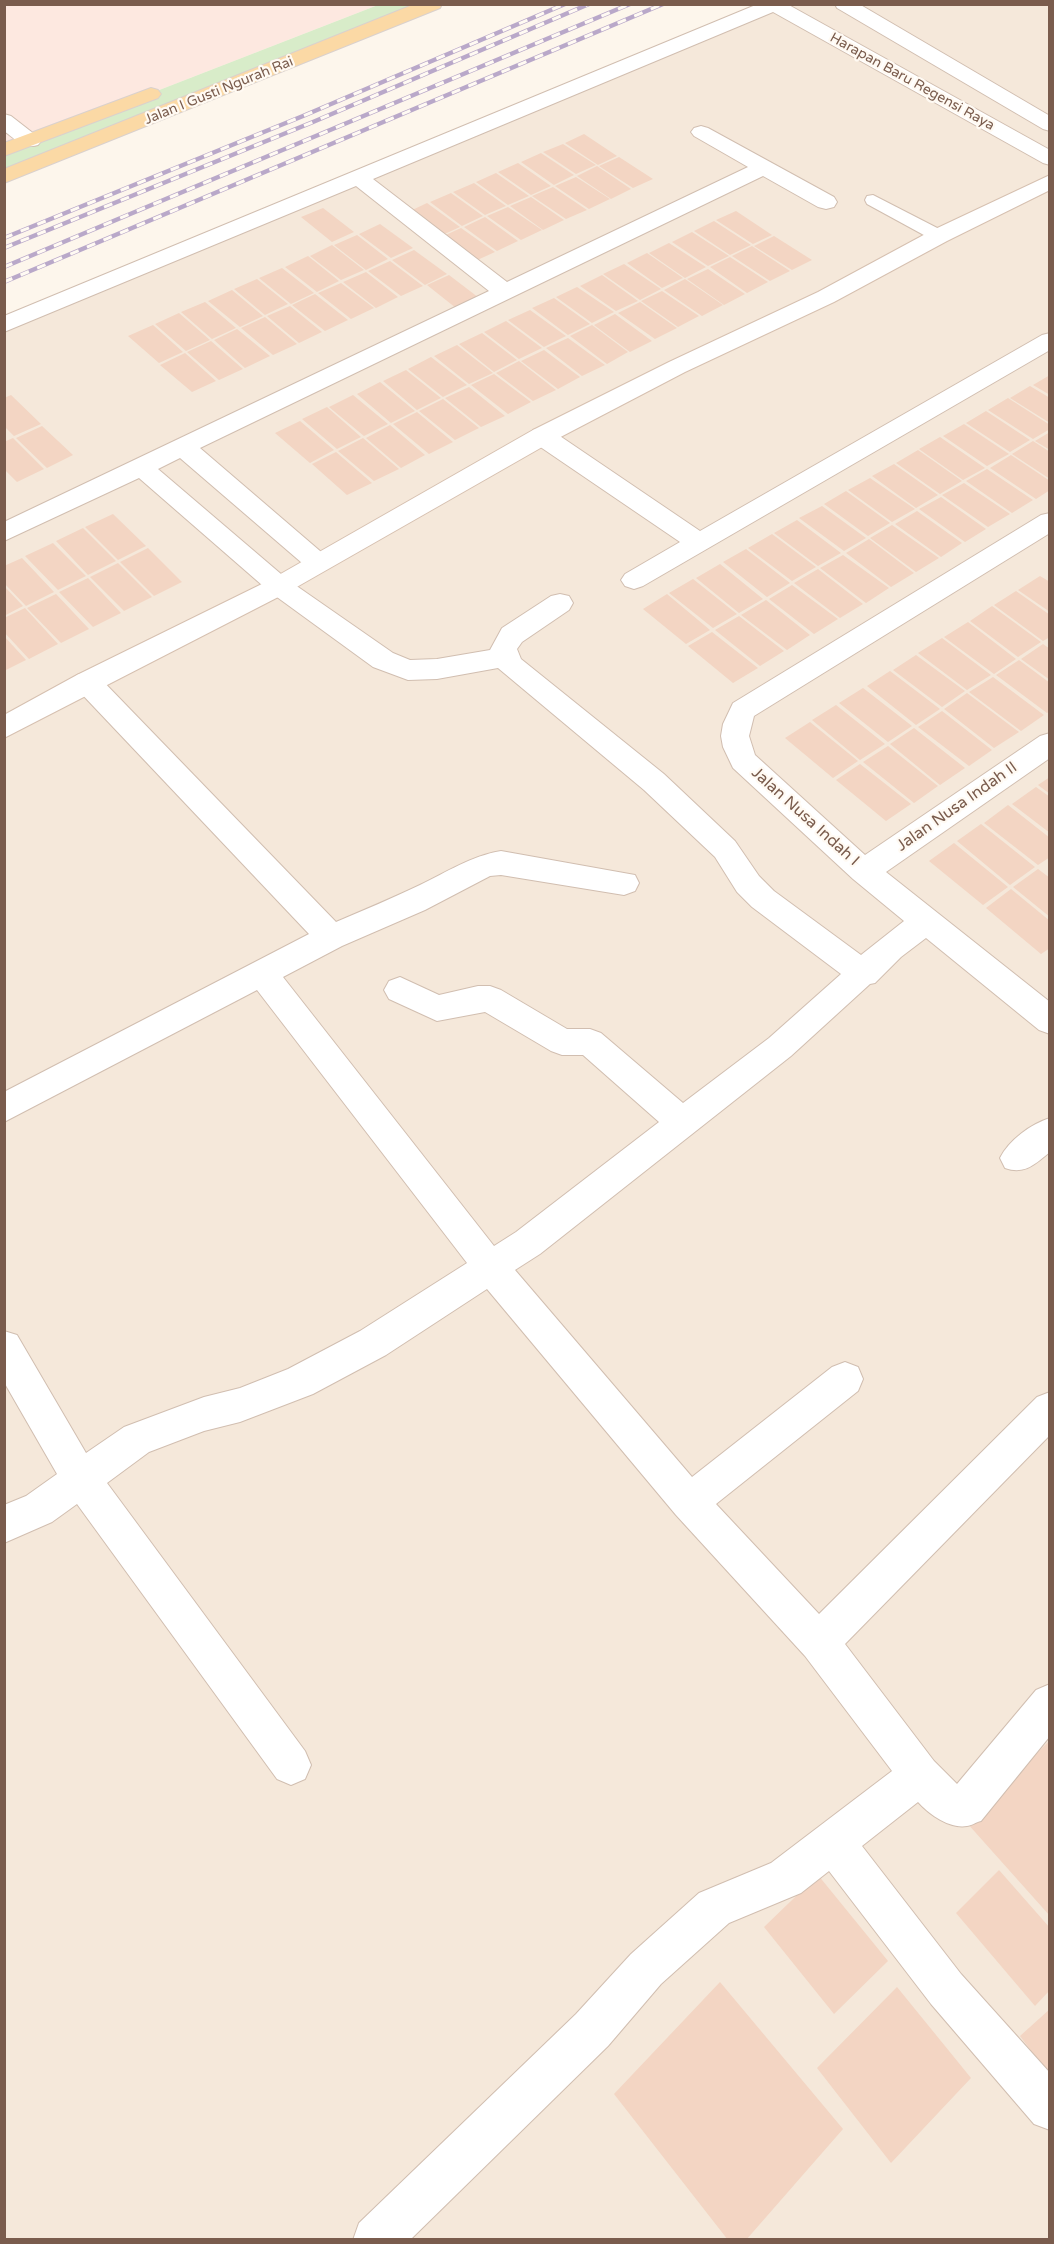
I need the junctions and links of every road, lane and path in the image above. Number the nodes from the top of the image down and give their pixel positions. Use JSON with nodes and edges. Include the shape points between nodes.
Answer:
{"nodes":[{"id":1,"x":433,"y":4,"type":"edge"},
{"id":2,"x":844,"y":4,"type":"edge"},
{"id":3,"x":775,"y":5,"type":"edge"},
{"id":4,"x":318,"y":28,"type":"dead end"},
{"id":5,"x":337,"y":42,"type":"junction"},
{"id":6,"x":164,"y":89,"type":"dead end"},
{"id":7,"x":4,"y":120,"type":"edge"},
{"id":8,"x":1050,"y":125,"type":"edge"},
{"id":9,"x":701,"y":132,"type":"dead end"},
{"id":10,"x":31,"y":141,"type":"junction"},
{"id":11,"x":4,"y":150,"type":"edge"},
{"id":12,"x":1050,"y":159,"type":"edge"},
{"id":13,"x":764,"y":167,"type":"junction"},
{"id":14,"x":4,"y":177,"type":"edge"},
{"id":15,"x":357,"y":177,"type":"junction"},
{"id":16,"x":1050,"y":181,"type":"edge"},
{"id":17,"x":873,"y":200,"type":"dead end"},
{"id":18,"x":825,"y":202,"type":"dead end"},
{"id":19,"x":939,"y":236,"type":"junction"},
{"id":20,"x":505,"y":292,"type":"junction"},
{"id":21,"x":4,"y":325,"type":"edge"},
{"id":22,"x":1050,"y":340,"type":"edge"},
{"id":23,"x":542,"y":436,"type":"junction"},
{"id":24,"x":183,"y":447,"type":"junction"},
{"id":25,"x":141,"y":467,"type":"junction"},
{"id":26,"x":1050,"y":521,"type":"edge"},
{"id":27,"x":4,"y":532,"type":"edge"},
{"id":28,"x":699,"y":542,"type":"junction"},
{"id":29,"x":318,"y":563,"type":"junction"},
{"id":30,"x":634,"y":580,"type":"dead end"},
{"id":31,"x":279,"y":586,"type":"junction"},
{"id":32,"x":560,"y":603,"type":"dead end"},
{"id":33,"x":507,"y":657,"type":"junction"},
{"id":34,"x":87,"y":682,"type":"junction"},
{"id":35,"x":4,"y":728,"type":"edge"},
{"id":36,"x":1050,"y":743,"type":"edge"},
{"id":37,"x":864,"y":871,"type":"junction"},
{"id":38,"x":624,"y":883,"type":"dead end"},
{"id":39,"x":925,"y":922,"type":"junction"},
{"id":40,"x":331,"y":937,"type":"junction"},
{"id":41,"x":874,"y":964,"type":"junction"},
{"id":42,"x":262,"y":973,"type":"junction"},
{"id":43,"x":400,"y":990,"type":"dead end"},
{"id":44,"x":1047,"y":1014,"type":"edge"},
{"id":45,"x":4,"y":1108,"type":"edge"},
{"id":46,"x":683,"y":1123,"type":"junction"},
{"id":47,"x":1050,"y":1132,"type":"edge"},
{"id":48,"x":1017,"y":1158,"type":"dead end"},
{"id":49,"x":491,"y":1268,"type":"junction"},
{"id":50,"x":4,"y":1347,"type":"edge"},
{"id":51,"x":845,"y":1379,"type":"dead end"},
{"id":52,"x":1050,"y":1409,"type":"edge"},
{"id":53,"x":81,"y":1479,"type":"junction"},
{"id":54,"x":689,"y":1502,"type":"junction"},
{"id":55,"x":4,"y":1526,"type":"edge"},
{"id":56,"x":819,"y":1642,"type":"junction"},
{"id":57,"x":1050,"y":1704,"type":"edge"},
{"id":58,"x":291,"y":1765,"type":"dead end"},
{"id":59,"x":921,"y":1775,"type":"junction"},
{"id":60,"x":834,"y":1843,"type":"junction"},
{"id":61,"x":1050,"y":2108,"type":"edge"},
{"id":62,"x":376,"y":2240,"type":"edge"}],
"edges":[{"from":1,"to":5,"type":"main road","name":"Jalan I Gusti Ngurah Rai"},
{"from":2,"to":8,"type":"street","name":"Harapan Baru Regensi Raya"},
{"from":3,"to":12,"type":"street","name":"Harapan Baru Regensi Raya"},
{"from":3,"to":15,"type":"street"},
{"from":4,"to":5,"type":"main road"},
{"from":5,"to":14,"type":"main road","name":"Jalan I Gusti Ngurah Rai"},
{"from":6,"to":10,"type":"main road","name":"Jalan I Gusti Ngurah Rai"},
{"from":7,"to":10,"type":"street"},
{"from":9,"to":13,"type":"street"},
{"from":10,"to":11,"type":"main road","name":"Jalan I Gusti Ngurah Rai"},
{"from":13,"to":18,"type":"street"},
{"from":13,"to":20,"type":"street"},
{"from":15,"to":20,"type":"street"},
{"from":15,"to":21,"type":"street"},
{"from":16,"to":19,"type":"street"},
{"from":17,"to":19,"type":"lane"},
{"from":19,"to":23,"type":"street","via":[[826,297]]},
{"from":20,"to":24,"type":"street"},
{"from":22,"to":28,"type":"street"},
{"from":23,"to":28,"type":"street"},
{"from":23,"to":29,"type":"street"},
{"from":24,"to":25,"type":"street"},
{"from":24,"to":29,"type":"street"},
{"from":25,"to":27,"type":"street"},
{"from":25,"to":31,"type":"street"},
{"from":26,"to":37,"type":"street","name":"Jalan Nusa Indah I","via":[[743,710],[733,740],[743,761]]},
{"from":28,"to":30,"type":"street"},
{"from":29,"to":31,"type":"street"},
{"from":31,"to":33,"type":"street","via":[[383,660],[408,670]]},
{"from":31,"to":34,"type":"street"},
{"from":32,"to":33,"type":"street","via":[[512,635],[503,648]]},
{"from":33,"to":41,"type":"street","via":[[510,664],[654,782],[724,849],[755,892]]},
{"from":34,"to":35,"type":"street"},
{"from":34,"to":40,"type":"street"},
{"from":36,"to":37,"type":"street","name":"Jalan Nusa Indah II"},
{"from":37,"to":39,"type":"street","name":"Jalan Nusa Indah I"},
{"from":38,"to":40,"type":"street","via":[[490,864]]},
{"from":39,"to":41,"type":"street"},
{"from":39,"to":44,"type":"street","name":"Jalan Nusa Indah I"},
{"from":40,"to":42,"type":"street"},
{"from":41,"to":46,"type":"street","via":[[780,1047]]},
{"from":42,"to":45,"type":"street"},
{"from":42,"to":49,"type":"street"},
{"from":43,"to":46,"type":"street","via":[[437,1008],[490,999],[562,1042],[590,1042]]},
{"from":46,"to":49,"type":"street","via":[[528,1244]]},
{"from":47,"to":48,"type":"street"},
{"from":49,"to":53,"type":"street","via":[[374,1343],[300,1382],[137,1439]]},
{"from":49,"to":54,"type":"street"},
{"from":50,"to":53,"type":"street"},
{"from":51,"to":54,"type":"street"},
{"from":52,"to":56,"type":"street"},
{"from":53,"to":55,"type":"street","via":[[39,1509]]},
{"from":53,"to":58,"type":"street"},
{"from":54,"to":56,"type":"street"},
{"from":56,"to":59,"type":"street"},
{"from":57,"to":59,"type":"street","via":[[966,1806],[943,1799]]},
{"from":59,"to":60,"type":"street"},
{"from":60,"to":61,"type":"street","via":[[946,1989]]},
{"from":60,"to":62,"type":"street","via":[[786,1878],[714,1908],[646,1969],[592,2030]]}]}
